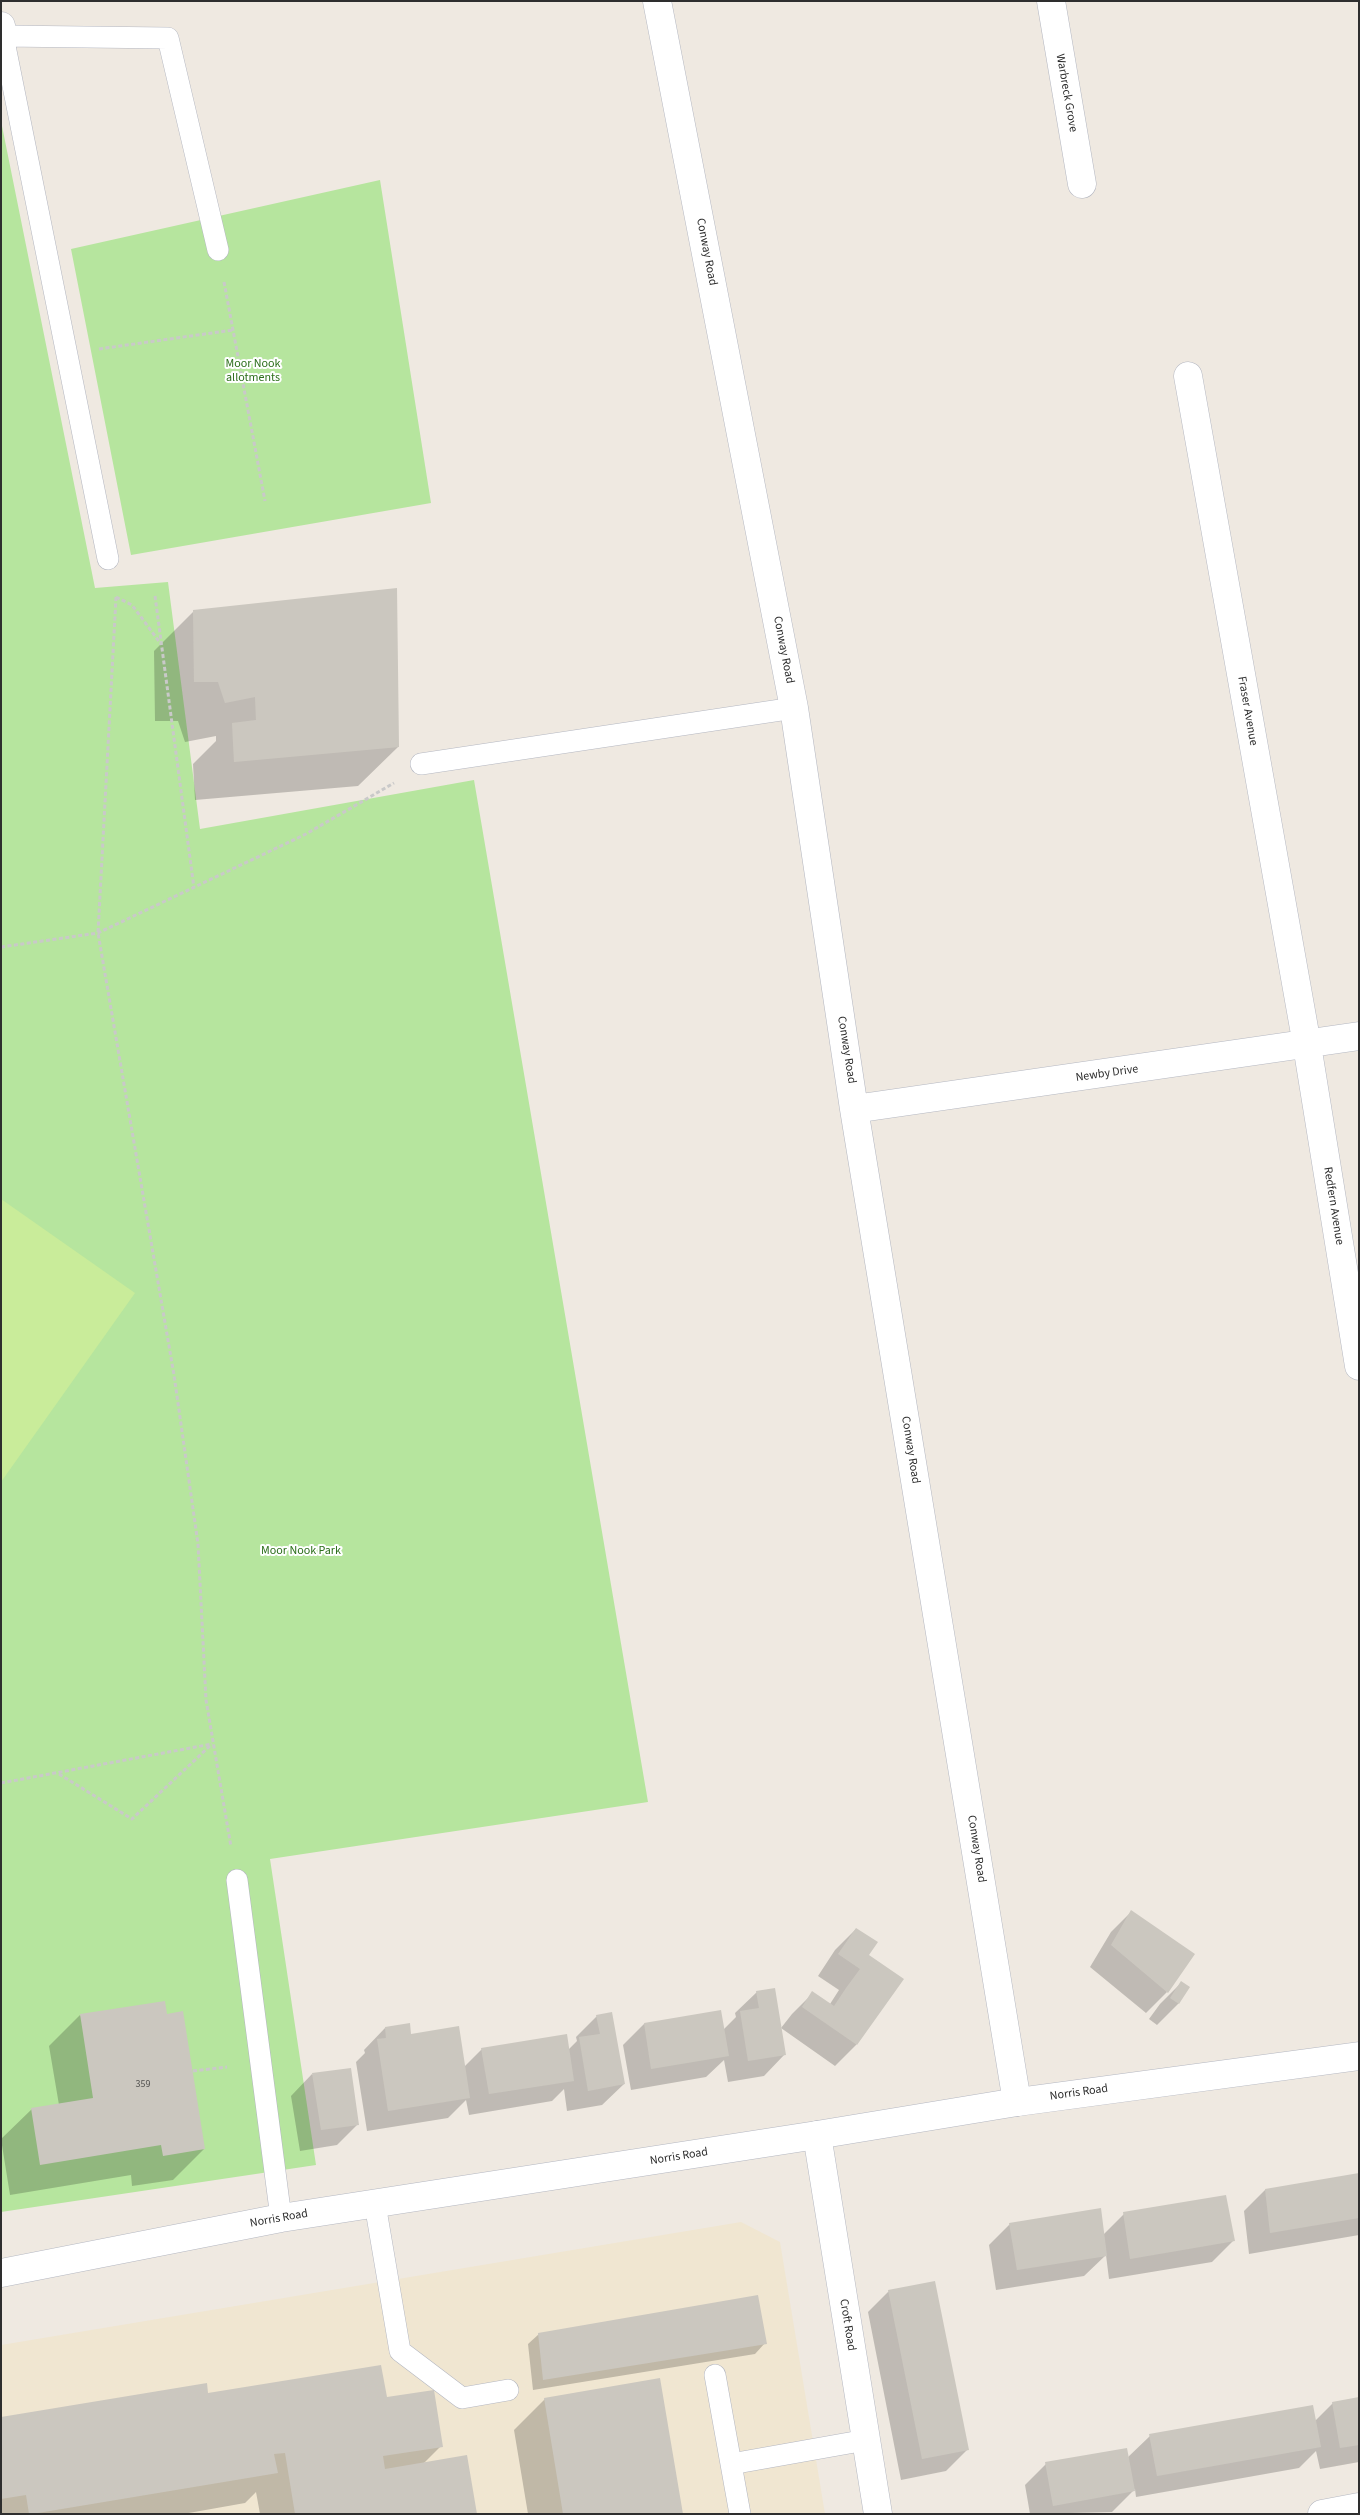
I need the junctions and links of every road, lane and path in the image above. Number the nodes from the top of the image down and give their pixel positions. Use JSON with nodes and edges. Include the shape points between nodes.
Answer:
{"nodes":[{"id":1,"x":657,"y":1,"type":"edge"},
{"id":2,"x":1051,"y":1,"type":"edge"},
{"id":3,"x":2,"y":31,"type":"edge"},
{"id":4,"x":1082,"y":184,"type":"dead end"},
{"id":5,"x":218,"y":250,"type":"joint"},
{"id":6,"x":233,"y":330,"type":"junction"},
{"id":7,"x":67,"y":354,"type":"junction"},
{"id":8,"x":1188,"y":376,"type":"dead end"},
{"id":9,"x":265,"y":501,"type":"dead end"},
{"id":10,"x":108,"y":559,"type":"joint"},
{"id":11,"x":154,"y":596,"type":"dead end"},
{"id":12,"x":116,"y":597,"type":"junction"},
{"id":13,"x":161,"y":645,"type":"junction"},
{"id":14,"x":794,"y":708,"type":"junction"},
{"id":15,"x":421,"y":764,"type":"joint"},
{"id":16,"x":194,"y":888,"type":"junction"},
{"id":17,"x":98,"y":933,"type":"junction"},
{"id":18,"x":1,"y":947,"type":"edge"},
{"id":19,"x":1359,"y":1036,"type":"edge"},
{"id":20,"x":1307,"y":1045,"type":"junction"},
{"id":21,"x":854,"y":1110,"type":"junction"},
{"id":22,"x":1359,"y":1366,"type":"edge"},
{"id":23,"x":212,"y":1744,"type":"junction"},
{"id":24,"x":58,"y":1773,"type":"junction"},
{"id":25,"x":1,"y":1783,"type":"edge"},
{"id":26,"x":237,"y":1880,"type":"joint"},
{"id":27,"x":1359,"y":2056,"type":"edge"},
{"id":28,"x":1017,"y":2102,"type":"junction"},
{"id":29,"x":816,"y":2136,"type":"junction"},
{"id":30,"x":375,"y":2204,"type":"junction"},
{"id":31,"x":281,"y":2218,"type":"junction"},
{"id":32,"x":1,"y":2272,"type":"edge"},
{"id":33,"x":715,"y":2375,"type":"dead end"},
{"id":34,"x":508,"y":2390,"type":"dead end"},
{"id":35,"x":866,"y":2440,"type":"junction"},
{"id":36,"x":731,"y":2464,"type":"junction"},
{"id":37,"x":1359,"y":2508,"type":"edge"},
{"id":38,"x":740,"y":2514,"type":"edge"},
{"id":39,"x":878,"y":2514,"type":"edge"},
{"id":40,"x":1322,"y":2514,"type":"edge"}],
"edges":[{"from":1,"to":14,"type":"street","name":"Conway Road"},
{"from":2,"to":4,"type":"street","name":"Warbreck Grove"},
{"from":3,"to":5,"type":"lane","via":[[168,38]]},
{"from":3,"to":7,"type":"lane"},
{"from":5,"to":6,"type":"path"},
{"from":6,"to":7,"type":"path"},
{"from":6,"to":9,"type":"path"},
{"from":7,"to":10,"type":"lane"},
{"from":8,"to":20,"type":"street","name":"Fraser Avenue"},
{"from":10,"to":12,"type":"path"},
{"from":11,"to":13,"type":"path"},
{"from":12,"to":13,"type":"path","via":[[132,605]]},
{"from":12,"to":17,"type":"path"},
{"from":13,"to":16,"type":"path"},
{"from":14,"to":15,"type":"lane"},
{"from":14,"to":21,"type":"street","name":"Conway Road"},
{"from":15,"to":16,"type":"path","via":[[377,795],[306,834]]},
{"from":16,"to":17,"type":"path"},
{"from":17,"to":18,"type":"path"},
{"from":17,"to":23,"type":"path","via":[[174,1375],[198,1544],[206,1700]]},
{"from":19,"to":20,"type":"street","name":"Newby Drive"},
{"from":20,"to":21,"type":"street","name":"Newby Drive"},
{"from":20,"to":22,"type":"street","name":"Redfern Avenue"},
{"from":21,"to":28,"type":"street","name":"Conway Road"},
{"from":23,"to":24,"type":"path"},
{"from":23,"to":24,"type":"path","via":[[132,1819]]},
{"from":23,"to":26,"type":"path"},
{"from":24,"to":25,"type":"path"},
{"from":26,"to":31,"type":"lane"},
{"from":27,"to":28,"type":"street","name":"Norris Road"},
{"from":28,"to":29,"type":"street","name":"Norris Road"},
{"from":29,"to":30,"type":"street","name":"Norris Road"},
{"from":29,"to":35,"type":"street","name":"Croft Road"},
{"from":30,"to":31,"type":"street","name":"Norris Road"},
{"from":30,"to":34,"type":"lane","via":[[400,2351],[462,2398]]},
{"from":31,"to":32,"type":"street","name":"Norris Road"},
{"from":33,"to":36,"type":"lane"},
{"from":35,"to":36,"type":"lane"},
{"from":35,"to":39,"type":"street","name":"Croft Road"},
{"from":36,"to":38,"type":"lane"},
{"from":37,"to":40,"type":"street"}]}
